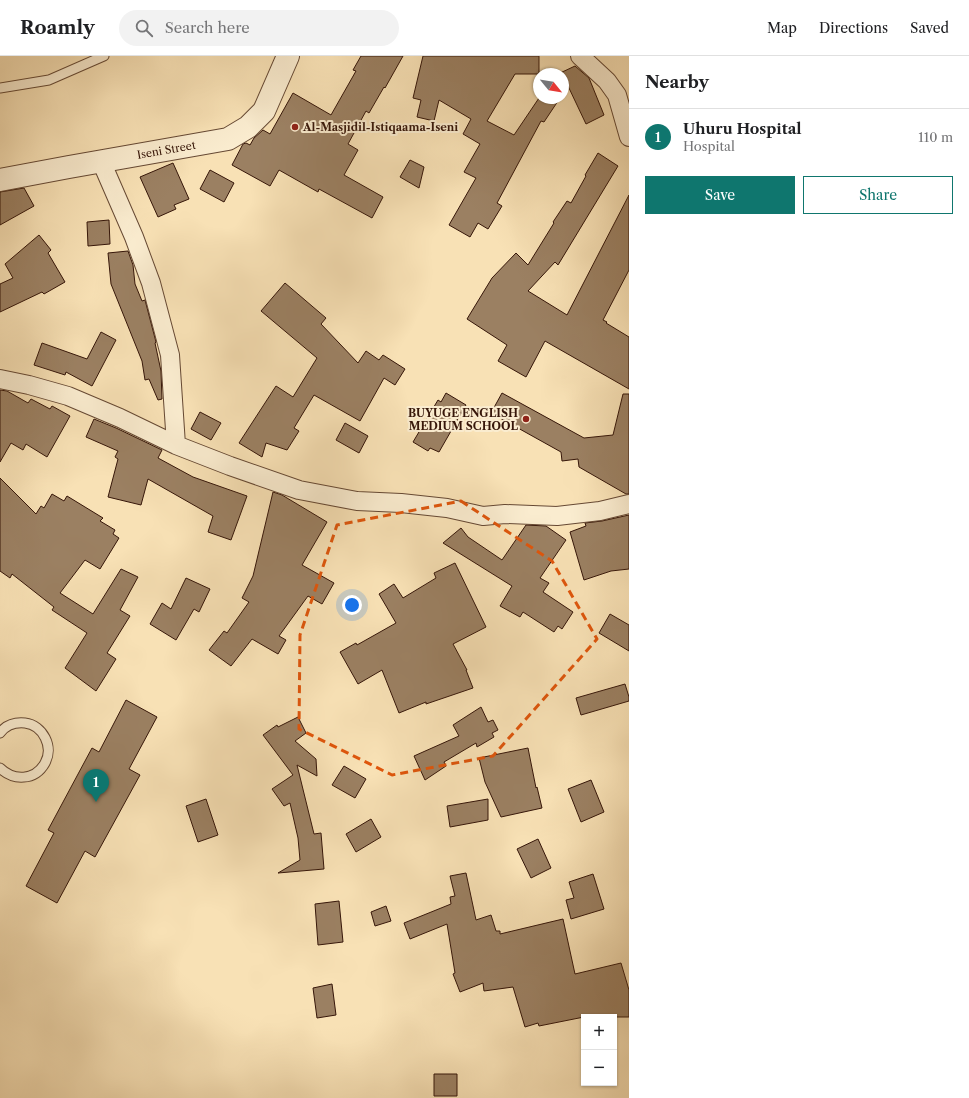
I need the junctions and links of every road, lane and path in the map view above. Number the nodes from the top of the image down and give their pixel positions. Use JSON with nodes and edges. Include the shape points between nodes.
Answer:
{"nodes":[{"id":1,"x":104,"y":56,"type":"edge"},
{"id":2,"x":288,"y":56,"type":"edge"},
{"id":3,"x":580,"y":56,"type":"edge"},
{"id":4,"x":0,"y":88,"type":"edge"},
{"id":5,"x":629,"y":137,"type":"edge"},
{"id":6,"x":101,"y":162,"type":"junction"},
{"id":7,"x":0,"y":180,"type":"edge"},
{"id":8,"x":0,"y":379,"type":"edge"},
{"id":9,"x":176,"y":445,"type":"junction"},
{"id":10,"x":629,"y":504,"type":"edge"},
{"id":11,"x":0,"y":733,"type":"edge"},
{"id":12,"x":0,"y":768,"type":"edge"}],
"edges":[{"from":1,"to":4,"type":"lane","via":[[49,80]]},
{"from":2,"to":6,"type":"street","name":"Iseni Street","via":[[264,111],[248,127],[228,139]]},
{"from":3,"to":5,"type":"street","via":[[607,80],[617,95]]},
{"from":6,"to":7,"type":"street","name":"Iseni Street"},
{"from":6,"to":9,"type":"street","via":[[151,283],[170,355]]},
{"from":8,"to":9,"type":"street","via":[[68,396]]},
{"from":9,"to":10,"type":"street","via":[[299,490],[357,501],[447,508],[483,516],[557,516],[600,511]]},
{"from":11,"to":12,"type":"lane","via":[[10,725],[26,723],[41,731],[48,747],[45,764],[32,775],[15,777]]}]}
